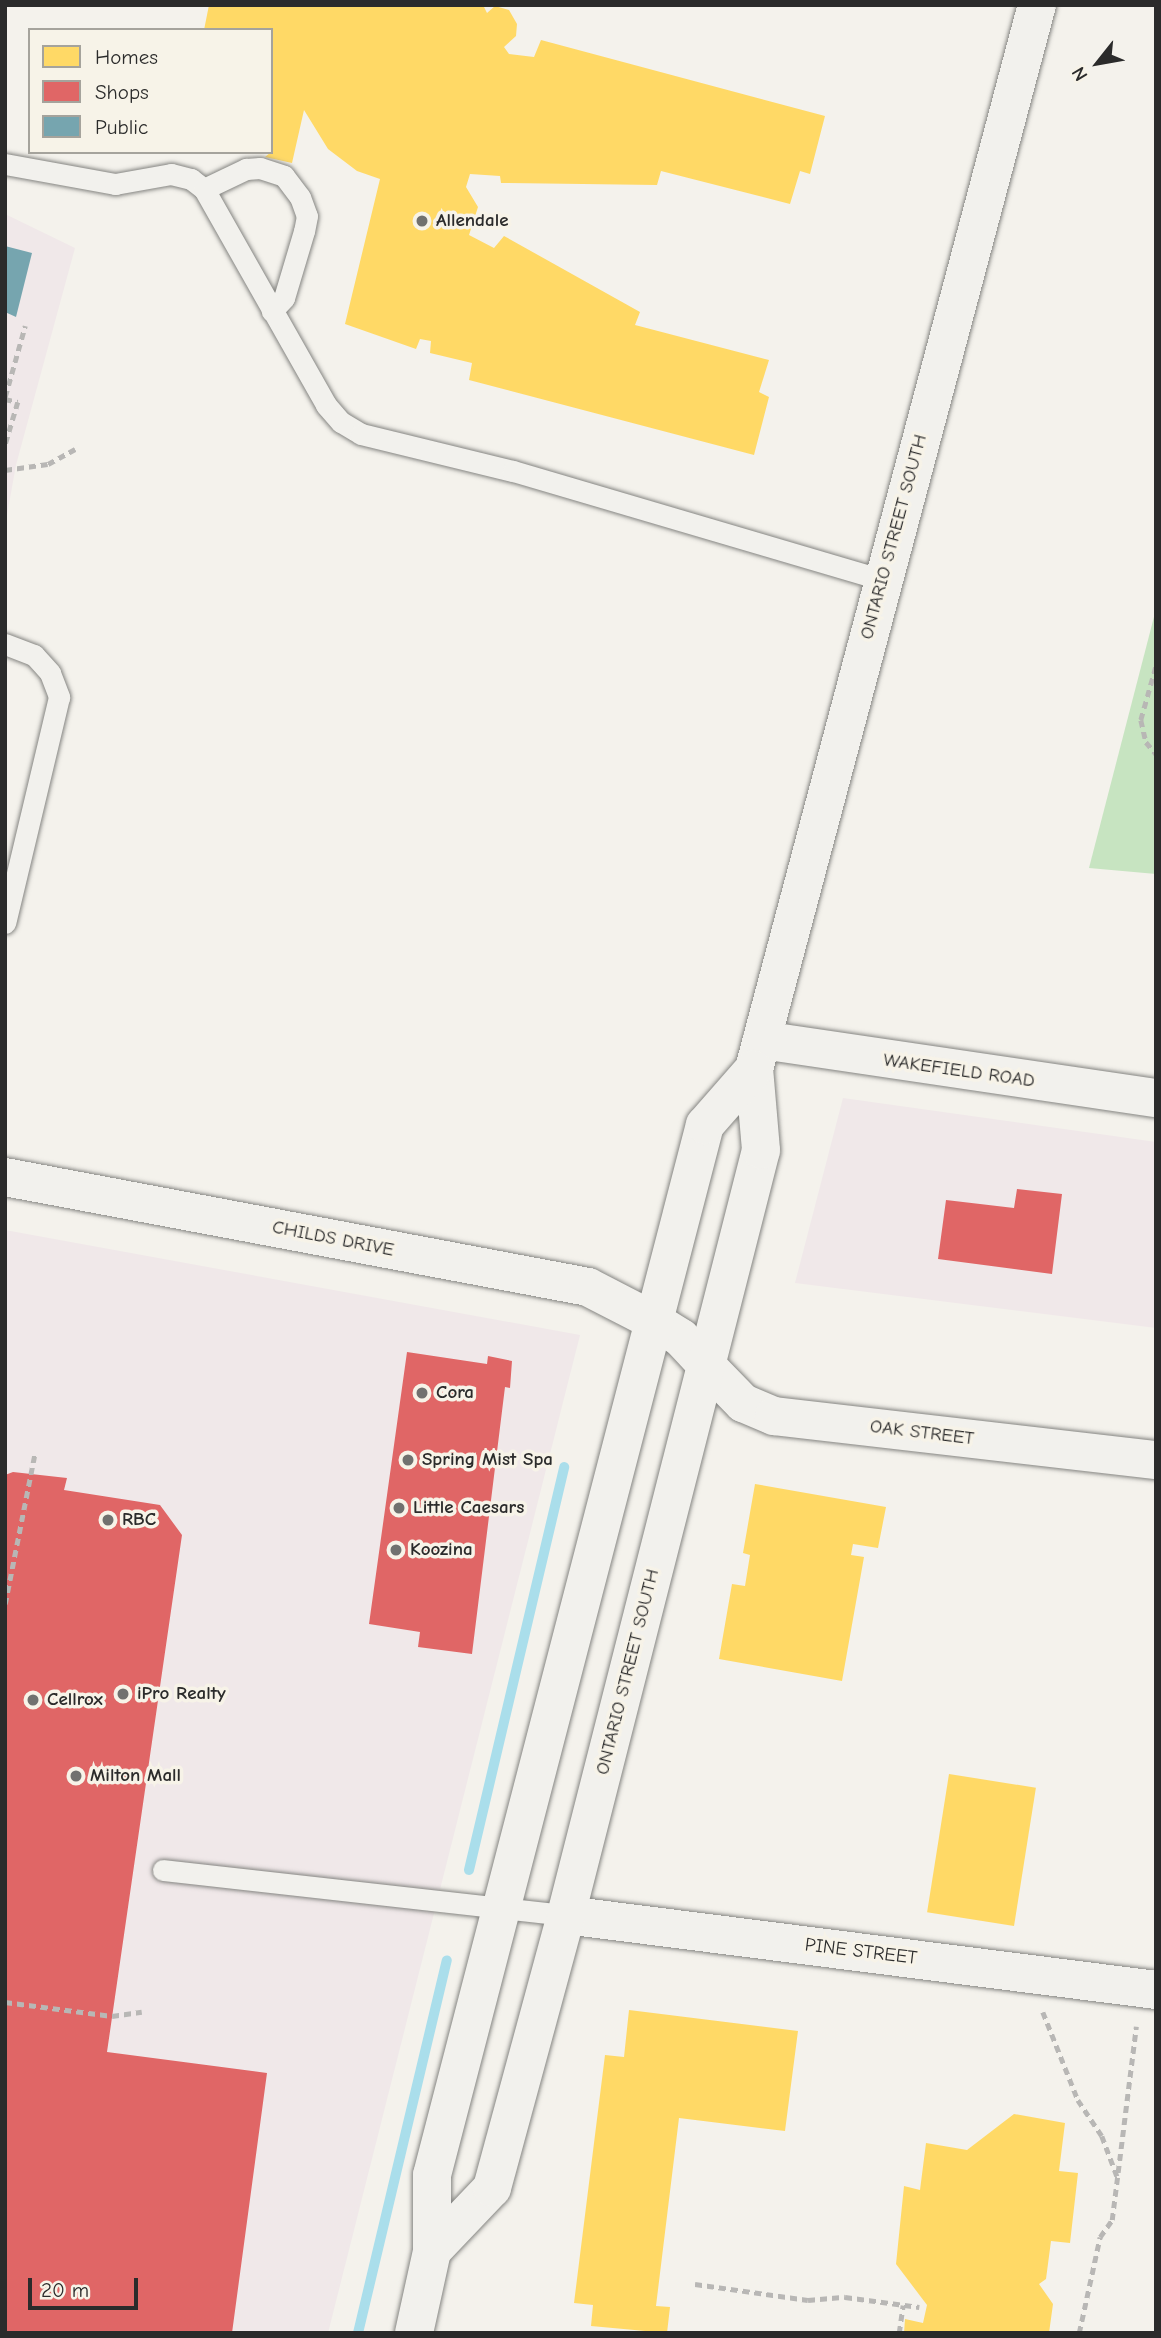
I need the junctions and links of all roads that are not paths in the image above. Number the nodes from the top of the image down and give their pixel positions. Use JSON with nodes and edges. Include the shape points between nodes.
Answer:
{"nodes":[{"id":1,"x":1037,"y":5,"type":"edge"},
{"id":2,"x":5,"y":164,"type":"edge"},
{"id":3,"x":204,"y":189,"type":"junction"},
{"id":4,"x":272,"y":311,"type":"junction"},
{"id":5,"x":883,"y":580,"type":"junction"},
{"id":6,"x":5,"y":644,"type":"edge"},
{"id":7,"x":5,"y":923,"type":"edge"},
{"id":8,"x":758,"y":1055,"type":"junction"},
{"id":9,"x":1156,"y":1098,"type":"edge"},
{"id":10,"x":5,"y":1177,"type":"edge"},
{"id":11,"x":654,"y":1321,"type":"junction"},
{"id":12,"x":706,"y":1365,"type":"junction"},
{"id":13,"x":1156,"y":1460,"type":"edge"},
{"id":14,"x":163,"y":1871,"type":"dead end"},
{"id":15,"x":502,"y":1907,"type":"junction"},
{"id":16,"x":566,"y":1915,"type":"junction"},
{"id":17,"x":1152,"y":1988,"type":"edge"},
{"id":18,"x":432,"y":2251,"type":"junction"},
{"id":19,"x":414,"y":2333,"type":"edge"}],
"edges":[{"from":1,"to":5,"type":"main road","name":"ONTARIO STREET SOUTH"},
{"from":2,"to":3,"type":"lane","via":[[115,184],[171,174],[191,179]]},
{"from":3,"to":4,"type":"lane"},
{"from":3,"to":4,"type":"lane","via":[[246,169],[260,168],[284,176],[300,197],[307,216],[304,231],[284,298]]},
{"from":4,"to":5,"type":"lane","via":[[326,405],[341,422],[361,434],[513,471]]},
{"from":5,"to":8,"type":"main road","name":"ONTARIO STREET SOUTH"},
{"from":6,"to":7,"type":"lane","via":[[34,655],[51,673],[59,697]]},
{"from":8,"to":9,"type":"main road","name":"WAKEFIELD ROAD"},
{"from":8,"to":11,"type":"main road","name":"ONTARIO STREET SOUTH","via":[[705,1125]]},
{"from":8,"to":12,"type":"main road","name":"ONTARIO STREET SOUTH","via":[[761,1150]]},
{"from":10,"to":11,"type":"main road","name":"CHILDS DRIVE","via":[[587,1287]]},
{"from":11,"to":12,"type":"main road","name":"CHILDS DRIVE","via":[[681,1338]]},
{"from":11,"to":15,"type":"main road","name":"ONTARIO STREET SOUTH"},
{"from":12,"to":13,"type":"main road","name":"OAK STREET","via":[[743,1403],[774,1416]]},
{"from":12,"to":16,"type":"main road","name":"ONTARIO STREET SOUTH"},
{"from":14,"to":15,"type":"lane"},
{"from":15,"to":16,"type":"lane"},
{"from":15,"to":18,"type":"main road","name":"ONTARIO STREET SOUTH","via":[[432,2175]]},
{"from":16,"to":17,"type":"main road","name":"PINE STREET"},
{"from":16,"to":18,"type":"main road","name":"ONTARIO STREET SOUTH","via":[[492,2188]]},
{"from":18,"to":19,"type":"main road","name":"ONTARIO STREET SOUTH"}]}
